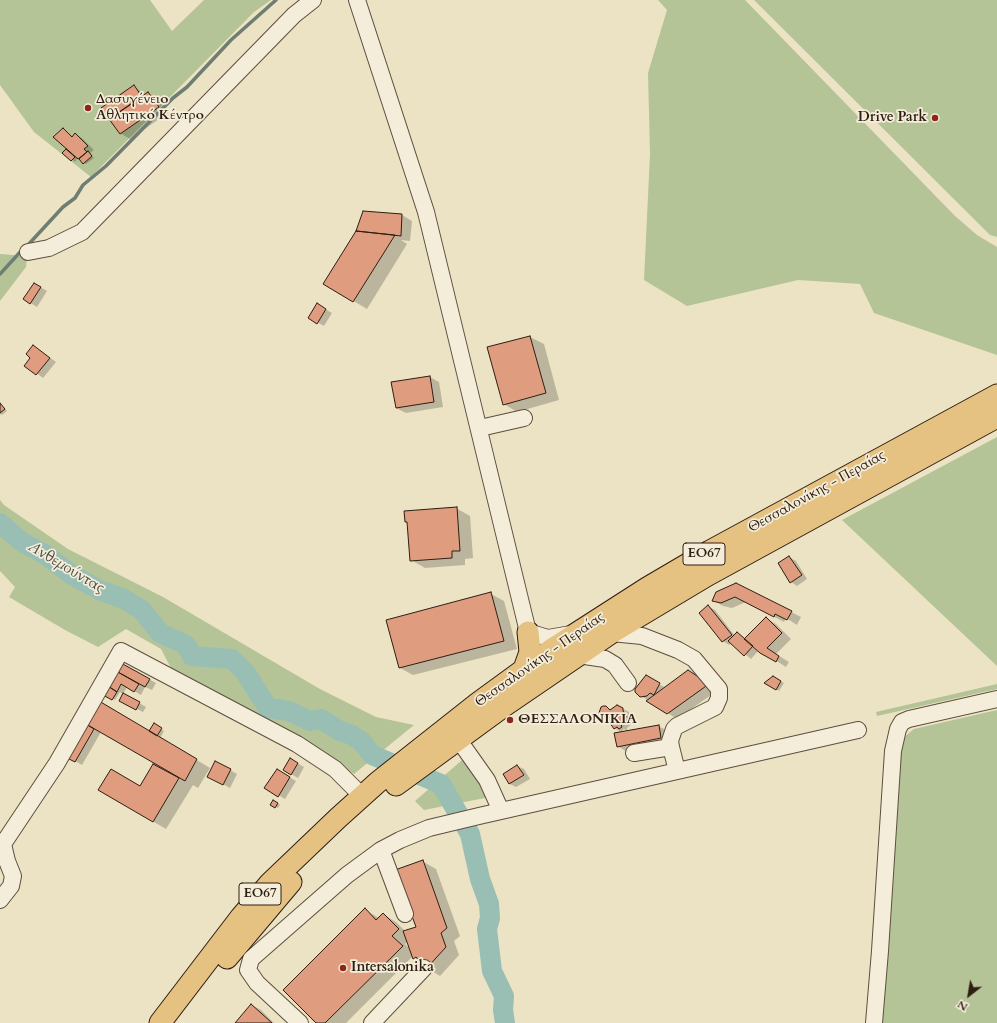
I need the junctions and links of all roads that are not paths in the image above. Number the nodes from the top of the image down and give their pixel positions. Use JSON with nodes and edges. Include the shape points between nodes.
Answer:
{"nodes":[{"id":1,"x":313,"y":0,"type":"edge"},
{"id":2,"x":357,"y":0,"type":"edge"},
{"id":3,"x":28,"y":252,"type":"dead end"},
{"id":4,"x":997,"y":395,"type":"edge"},
{"id":5,"x":997,"y":417,"type":"edge"},
{"id":6,"x":524,"y":418,"type":"dead end"},
{"id":7,"x":480,"y":428,"type":"junction"},
{"id":8,"x":528,"y":632,"type":"junction"},
{"id":9,"x":576,"y":632,"type":"junction"},
{"id":10,"x":611,"y":633,"type":"junction"},
{"id":11,"x":578,"y":654,"type":"junction"},
{"id":12,"x":524,"y":669,"type":"junction"},
{"id":13,"x":628,"y":683,"type":"dead end"},
{"id":14,"x":997,"y":699,"type":"edge"},
{"id":15,"x":858,"y":730,"type":"dead end"},
{"id":16,"x":458,"y":739,"type":"junction"},
{"id":17,"x":434,"y":746,"type":"junction"},
{"id":18,"x":670,"y":747,"type":"junction"},
{"id":19,"x":634,"y":753,"type":"dead end"},
{"id":20,"x":677,"y":771,"type":"junction"},
{"id":21,"x":384,"y":786,"type":"junction"},
{"id":22,"x":362,"y":796,"type":"junction"},
{"id":23,"x":501,"y":811,"type":"junction"},
{"id":24,"x":381,"y":850,"type":"junction"},
{"id":25,"x":0,"y":900,"type":"edge"},
{"id":26,"x":405,"y":914,"type":"dead end"},
{"id":27,"x":424,"y":968,"type":"dead end"},
{"id":28,"x":160,"y":1023,"type":"edge"},
{"id":29,"x":176,"y":1023,"type":"edge"},
{"id":30,"x":300,"y":1023,"type":"edge"},
{"id":31,"x":372,"y":1023,"type":"edge"},
{"id":32,"x":874,"y":1023,"type":"edge"}],
"edges":[{"from":1,"to":3,"type":"street","via":[[294,15],[82,232],[49,248]]},
{"from":2,"to":7,"type":"street","via":[[426,212]]},
{"from":4,"to":9,"type":"main road","name":"Θεσσαλονίκης - Περαίας","number":"ΕΟ67","via":[[710,551]]},
{"from":5,"to":10,"type":"main road","name":"Θεσσαλονίκης - Περαίας","number":"ΕΟ67","via":[[708,575]]},
{"from":6,"to":7,"type":"street"},
{"from":7,"to":8,"type":"street"},
{"from":8,"to":9,"type":"street","via":[[548,638]]},
{"from":8,"to":12,"type":"main road","via":[[530,652]]},
{"from":9,"to":12,"type":"main road","name":"Θεσσαλονίκης - Περαίας","number":"ΕΟ67"},
{"from":10,"to":11,"type":"main road","name":"Θεσσαλονίκης - Περαίας","number":"ΕΟ67"},
{"from":10,"to":18,"type":"street","via":[[642,636],[678,650],[694,659],[719,689],[715,707],[677,726]]},
{"from":11,"to":13,"type":"street","via":[[606,659],[615,665]]},
{"from":11,"to":16,"type":"main road","name":"Θεσσαλονίκης - Περαίας","number":"ΕΟ67"},
{"from":12,"to":17,"type":"main road","name":"Θεσσαλονίκης - Περαίας","number":"ΕΟ67"},
{"from":14,"to":32,"type":"street","via":[[909,719],[902,722],[898,729],[893,752]]},
{"from":15,"to":20,"type":"street"},
{"from":16,"to":17,"type":"main road","name":"Θεσσαλονίκης - Περαίας","number":"ΕΟ67"},
{"from":16,"to":23,"type":"street","via":[[487,780]]},
{"from":17,"to":21,"type":"main road","name":"Θεσσαλονίκης - Περαίας","number":"ΕΟ67"},
{"from":18,"to":19,"type":"street"},
{"from":18,"to":20,"type":"street"},
{"from":20,"to":23,"type":"street"},
{"from":21,"to":22,"type":"main road","name":"Θεσσαλονίκης - Περαίας","number":"ΕΟ67"},
{"from":21,"to":29,"type":"main road","name":"Θεσσαλονίκης - Περαίας","number":"ΕΟ67","via":[[341,834],[281,893]]},
{"from":22,"to":25,"type":"street","via":[[335,769],[297,744],[121,651],[57,763],[3,844],[13,876],[11,886]]},
{"from":22,"to":28,"type":"main road","name":"Θεσσαλονίκης - Περαίας","number":"ΕΟ67","via":[[257,898]]},
{"from":23,"to":24,"type":"street","via":[[429,828]]},
{"from":24,"to":26,"type":"street"},
{"from":24,"to":30,"type":"street","via":[[333,887],[251,959],[248,970],[253,977]]},
{"from":27,"to":31,"type":"street"}]}
